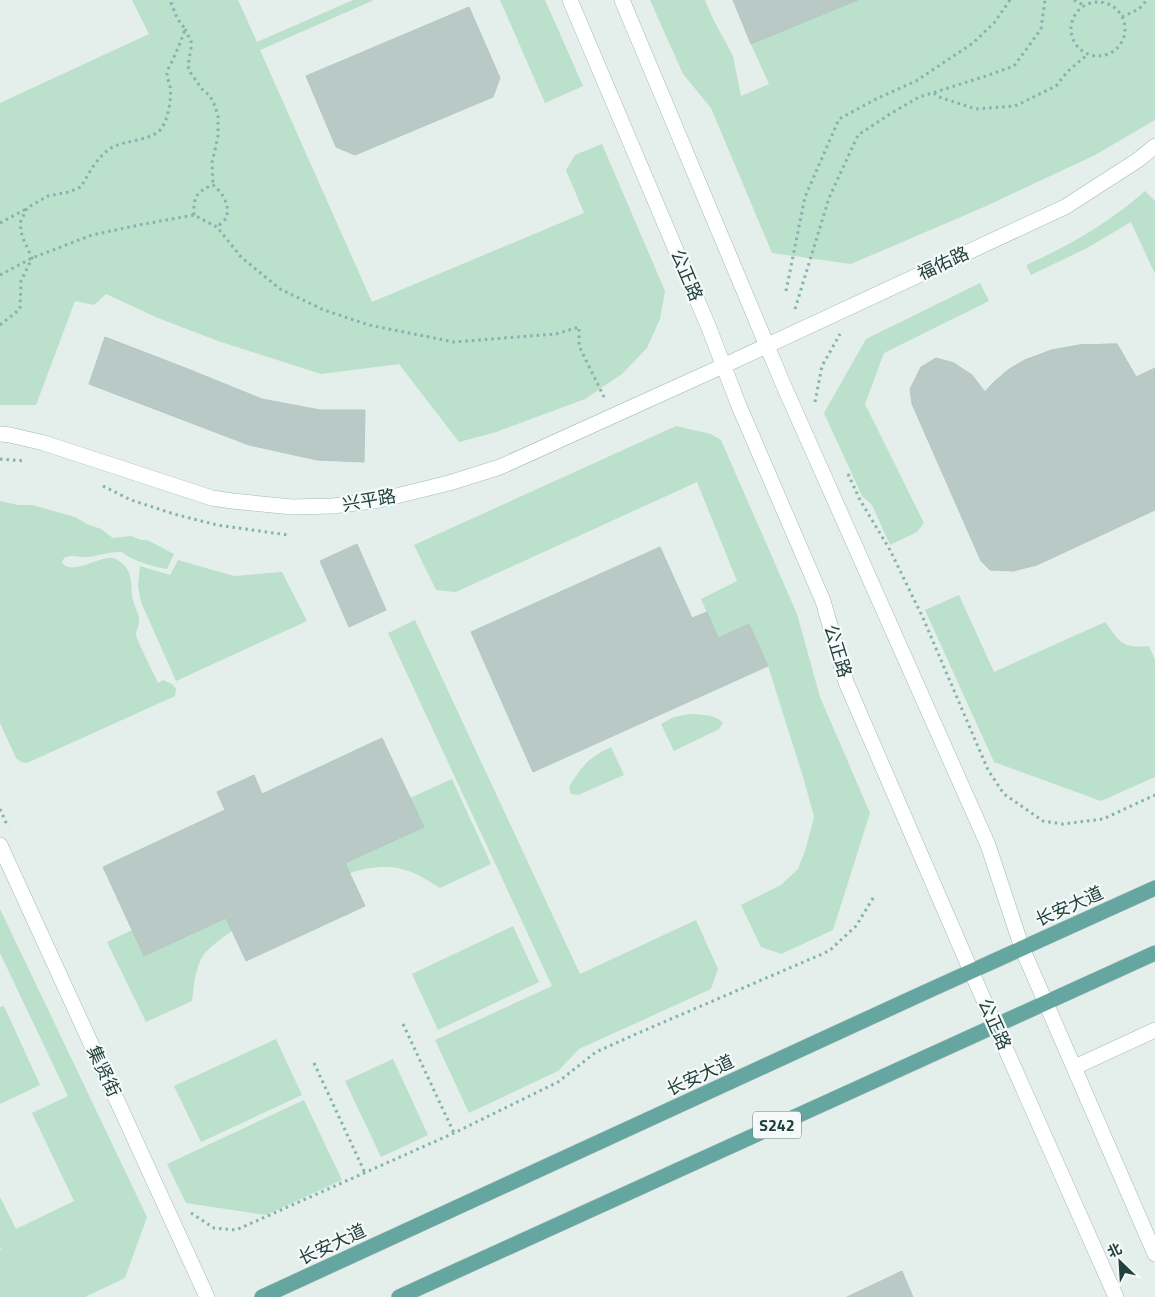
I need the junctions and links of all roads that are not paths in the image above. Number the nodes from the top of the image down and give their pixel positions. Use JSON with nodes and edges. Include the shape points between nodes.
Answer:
{"nodes":[{"id":1,"x":570,"y":0,"type":"edge"},
{"id":2,"x":622,"y":0,"type":"edge"},
{"id":3,"x":1155,"y":146,"type":"edge"},
{"id":4,"x":767,"y":345,"type":"junction"},
{"id":5,"x":724,"y":366,"type":"junction"},
{"id":6,"x":0,"y":434,"type":"edge"},
{"id":7,"x":0,"y":845,"type":"edge"},
{"id":8,"x":1155,"y":888,"type":"edge"},
{"id":9,"x":1022,"y":948,"type":"junction"},
{"id":10,"x":1155,"y":953,"type":"edge"},
{"id":11,"x":971,"y":971,"type":"junction"},
{"id":12,"x":1046,"y":1002,"type":"junction"},
{"id":13,"x":995,"y":1025,"type":"junction"},
{"id":14,"x":1155,"y":1030,"type":"edge"},
{"id":15,"x":1074,"y":1067,"type":"junction"},
{"id":16,"x":1155,"y":1254,"type":"edge"},
{"id":17,"x":207,"y":1297,"type":"edge"},
{"id":18,"x":262,"y":1297,"type":"edge"},
{"id":19,"x":399,"y":1297,"type":"edge"},
{"id":20,"x":1116,"y":1297,"type":"edge"}],
"edges":[{"from":1,"to":5,"type":"main road","name":"公正路"},
{"from":2,"to":4,"type":"main road"},
{"from":3,"to":4,"type":"main road","name":"福佑路","via":[[1066,207]]},
{"from":4,"to":5,"type":"main road","name":"福佑路"},
{"from":4,"to":9,"type":"main road","via":[[988,845]]},
{"from":5,"to":6,"type":"main road","name":"兴平路","via":[[492,470],[380,500],[333,506],[292,507],[212,498],[44,443]]},
{"from":5,"to":11,"type":"main road","name":"公正路","via":[[822,601],[846,682]]},
{"from":7,"to":17,"type":"main road","name":"集贤街"},
{"from":8,"to":9,"type":"main road","name":"长安大道"},
{"from":9,"to":11,"type":"main road","name":"长安大道"},
{"from":9,"to":12,"type":"main road"},
{"from":10,"to":12,"type":"main road","number":"S242"},
{"from":11,"to":13,"type":"main road","name":"公正路"},
{"from":11,"to":18,"type":"main road","name":"长安大道"},
{"from":12,"to":13,"type":"main road","number":"S242"},
{"from":12,"to":15,"type":"main road"},
{"from":13,"to":19,"type":"main road","number":"S242"},
{"from":13,"to":20,"type":"main road","name":"公正路"},
{"from":14,"to":15,"type":"main road"},
{"from":15,"to":16,"type":"main road"}]}
